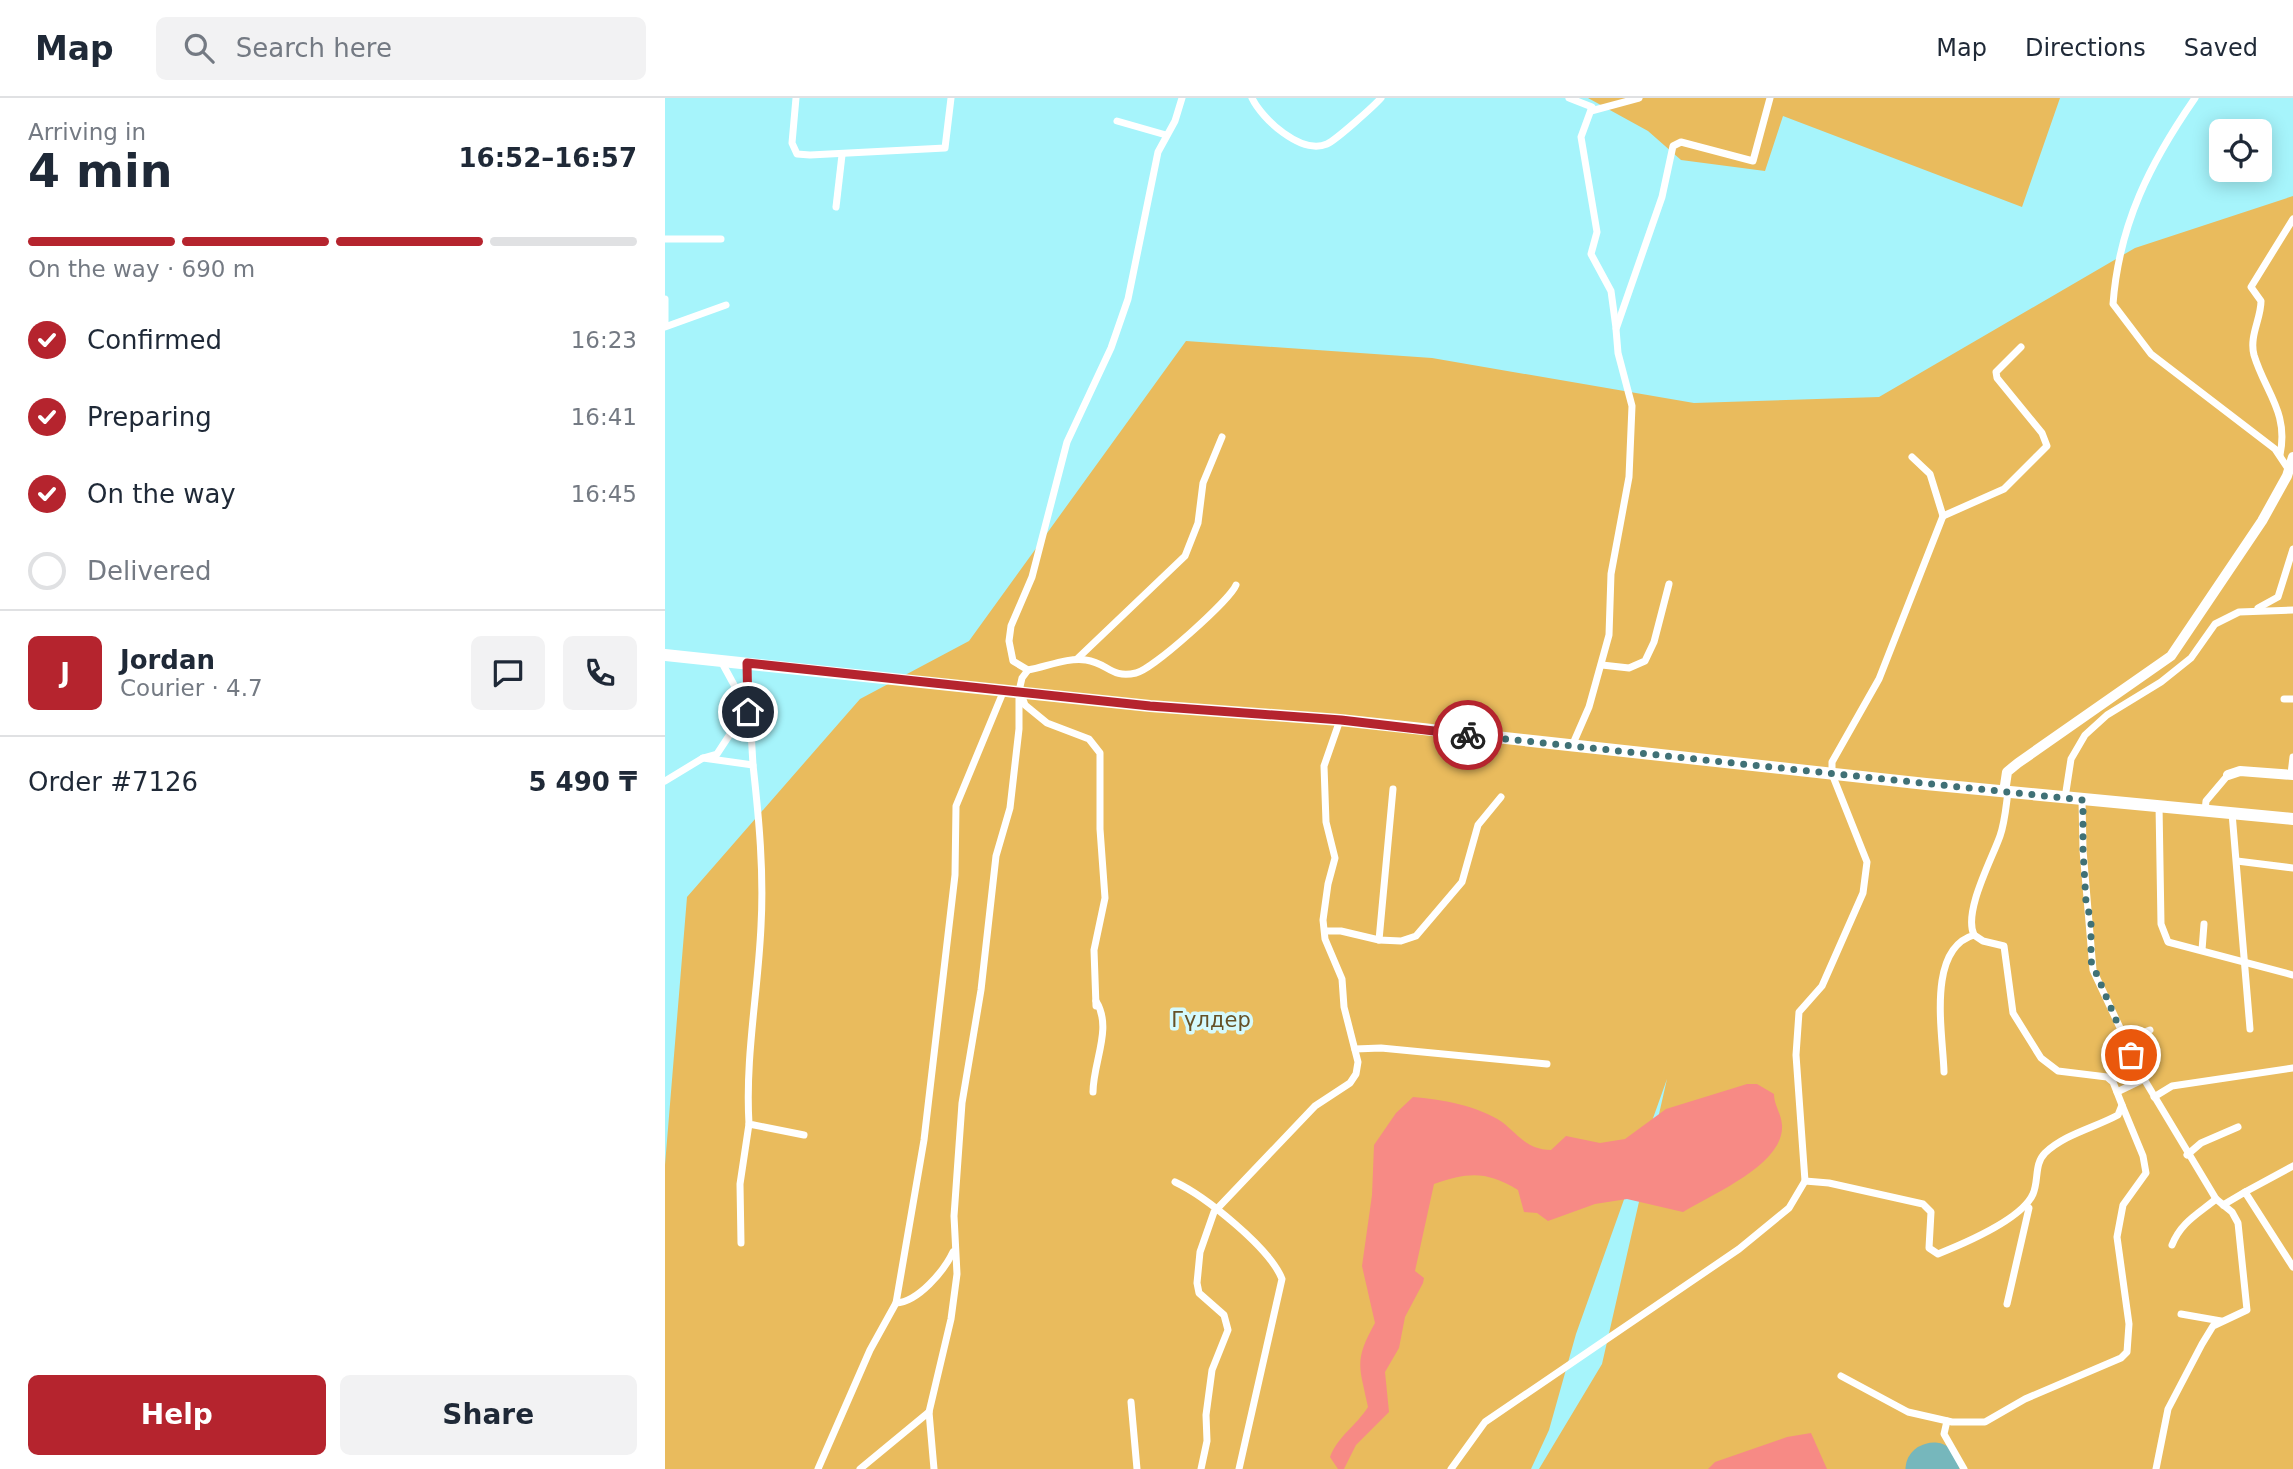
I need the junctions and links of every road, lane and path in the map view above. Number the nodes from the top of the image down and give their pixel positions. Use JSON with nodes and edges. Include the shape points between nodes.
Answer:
{"nodes":[{"id":1,"x":796,"y":98,"type":"edge"},
{"id":2,"x":951,"y":98,"type":"edge"},
{"id":3,"x":1182,"y":98,"type":"edge"},
{"id":4,"x":1252,"y":98,"type":"edge"},
{"id":5,"x":1381,"y":98,"type":"edge"},
{"id":6,"x":1569,"y":98,"type":"edge"},
{"id":7,"x":1639,"y":98,"type":"edge"},
{"id":8,"x":1770,"y":98,"type":"edge"},
{"id":9,"x":2195,"y":98,"type":"edge"},
{"id":10,"x":1591,"y":111,"type":"junction"},
{"id":11,"x":1117,"y":121,"type":"dead end"},
{"id":12,"x":1166,"y":135,"type":"junction"},
{"id":13,"x":842,"y":155,"type":"junction"},
{"id":14,"x":836,"y":207,"type":"dead end"},
{"id":15,"x":2293,"y":219,"type":"edge"},
{"id":16,"x":665,"y":239,"type":"edge"},
{"id":17,"x":721,"y":239,"type":"dead end"},
{"id":18,"x":665,"y":299,"type":"edge"},
{"id":19,"x":726,"y":305,"type":"dead end"},
{"id":20,"x":665,"y":326,"type":"edge"},
{"id":21,"x":1616,"y":328,"type":"junction"},
{"id":22,"x":2021,"y":347,"type":"dead end"},
{"id":23,"x":1222,"y":437,"type":"dead end"},
{"id":24,"x":2280,"y":456,"type":"junction"},
{"id":25,"x":1912,"y":457,"type":"dead end"},
{"id":26,"x":2293,"y":457,"type":"edge"},
{"id":27,"x":2291,"y":470,"type":"edge"},
{"id":28,"x":1943,"y":516,"type":"junction"},
{"id":29,"x":2293,"y":549,"type":"edge"},
{"id":30,"x":1669,"y":584,"type":"dead end"},
{"id":31,"x":1236,"y":585,"type":"dead end"},
{"id":32,"x":2293,"y":610,"type":"edge"},
{"id":33,"x":2254,"y":611,"type":"junction"},
{"id":34,"x":665,"y":655,"type":"edge"},
{"id":35,"x":1077,"y":660,"type":"junction"},
{"id":36,"x":721,"y":661,"type":"junction"},
{"id":37,"x":747,"y":663,"type":"junction"},
{"id":38,"x":1602,"y":665,"type":"junction"},
{"id":39,"x":1028,"y":670,"type":"junction"},
{"id":40,"x":1005,"y":689,"type":"junction"},
{"id":41,"x":1020,"y":691,"type":"junction"},
{"id":42,"x":1341,"y":720,"type":"junction"},
{"id":43,"x":1572,"y":747,"type":"junction"},
{"id":44,"x":2293,"y":757,"type":"edge"},
{"id":45,"x":703,"y":758,"type":"junction"},
{"id":46,"x":753,"y":765,"type":"junction"},
{"id":47,"x":1832,"y":774,"type":"junction"},
{"id":48,"x":2292,"y":774,"type":"edge"},
{"id":49,"x":2228,"y":775,"type":"joint"},
{"id":50,"x":665,"y":781,"type":"edge"},
{"id":51,"x":1393,"y":789,"type":"dead end"},
{"id":52,"x":2006,"y":792,"type":"junction"},
{"id":53,"x":1501,"y":797,"type":"dead end"},
{"id":54,"x":2066,"y":798,"type":"junction"},
{"id":55,"x":2083,"y":800,"type":"junction"},
{"id":56,"x":2159,"y":806,"type":"junction"},
{"id":57,"x":2205,"y":811,"type":"junction"},
{"id":58,"x":2232,"y":812,"type":"junction"},
{"id":59,"x":2293,"y":819,"type":"edge"},
{"id":60,"x":2237,"y":861,"type":"junction"},
{"id":61,"x":2293,"y":868,"type":"edge"},
{"id":62,"x":2204,"y":924,"type":"dead end"},
{"id":63,"x":1325,"y":931,"type":"junction"},
{"id":64,"x":1974,"y":935,"type":"junction"},
{"id":65,"x":1379,"y":940,"type":"junction"},
{"id":66,"x":2202,"y":950,"type":"junction"},
{"id":67,"x":2244,"y":961,"type":"junction"},
{"id":68,"x":2293,"y":975,"type":"edge"},
{"id":69,"x":2250,"y":1029,"type":"dead end"},
{"id":70,"x":2150,"y":1030,"type":"dead end"},
{"id":71,"x":2123,"y":1040,"type":"junction"},
{"id":72,"x":1355,"y":1049,"type":"junction"},
{"id":73,"x":1547,"y":1064,"type":"dead end"},
{"id":74,"x":2293,"y":1068,"type":"edge"},
{"id":75,"x":1944,"y":1072,"type":"dead end"},
{"id":76,"x":2144,"y":1079,"type":"junction"},
{"id":77,"x":1093,"y":1092,"type":"dead end"},
{"id":78,"x":2117,"y":1092,"type":"junction"},
{"id":79,"x":2154,"y":1097,"type":"junction"},
{"id":80,"x":2122,"y":1105,"type":"junction"},
{"id":81,"x":749,"y":1124,"type":"junction"},
{"id":82,"x":2238,"y":1127,"type":"dead end"},
{"id":83,"x":804,"y":1135,"type":"dead end"},
{"id":84,"x":2187,"y":1155,"type":"junction"},
{"id":85,"x":2293,"y":1166,"type":"edge"},
{"id":86,"x":1175,"y":1181,"type":"dead end"},
{"id":87,"x":1805,"y":1181,"type":"junction"},
{"id":88,"x":2245,"y":1192,"type":"junction"},
{"id":89,"x":2219,"y":1202,"type":"junction"},
{"id":90,"x":2026,"y":1205,"type":"junction"},
{"id":91,"x":1216,"y":1207,"type":"junction"},
{"id":92,"x":741,"y":1243,"type":"dead end"},
{"id":93,"x":2172,"y":1245,"type":"dead end"},
{"id":94,"x":954,"y":1248,"type":"junction"},
{"id":95,"x":2293,"y":1267,"type":"edge"},
{"id":96,"x":896,"y":1303,"type":"junction"},
{"id":97,"x":2007,"y":1304,"type":"dead end"},
{"id":98,"x":2181,"y":1314,"type":"dead end"},
{"id":99,"x":2221,"y":1321,"type":"junction"},
{"id":100,"x":1841,"y":1376,"type":"dead end"},
{"id":101,"x":1131,"y":1402,"type":"dead end"},
{"id":102,"x":929,"y":1412,"type":"junction"},
{"id":103,"x":1947,"y":1421,"type":"junction"},
{"id":104,"x":818,"y":1469,"type":"edge"},
{"id":105,"x":860,"y":1469,"type":"edge"},
{"id":106,"x":934,"y":1469,"type":"edge"},
{"id":107,"x":1137,"y":1469,"type":"edge"},
{"id":108,"x":1201,"y":1469,"type":"edge"},
{"id":109,"x":1239,"y":1469,"type":"edge"},
{"id":110,"x":1451,"y":1469,"type":"edge"},
{"id":111,"x":1964,"y":1469,"type":"edge"},
{"id":112,"x":2156,"y":1469,"type":"edge"}],
"edges":[{"from":1,"to":13,"type":"street","via":[[792,143],[797,154]]},
{"from":2,"to":13,"type":"street","via":[[945,148]]},
{"from":3,"to":12,"type":"street"},
{"from":4,"to":5,"type":"street","via":[[1282,131],[1318,146],[1331,142]]},
{"from":6,"to":10,"type":"street","via":[[1592,107]]},
{"from":7,"to":10,"type":"street"},
{"from":8,"to":21,"type":"street","via":[[1753,161],[1681,142],[1673,146],[1662,197]]},
{"from":9,"to":24,"type":"street","via":[[2165,142],[2125,230],[2113,304],[2151,354]]},
{"from":10,"to":21,"type":"street","via":[[1581,137],[1597,232],[1591,254],[1611,291]]},
{"from":11,"to":12,"type":"street"},
{"from":12,"to":39,"type":"street","via":[[1158,152],[1128,299],[1111,348],[1067,442],[1032,578],[1011,626],[1013,661]]},
{"from":13,"to":14,"type":"street"},
{"from":15,"to":24,"type":"street","via":[[2251,287],[2261,300],[2254,354],[2278,411]]},
{"from":16,"to":17,"type":"street"},
{"from":18,"to":20,"type":"street"},
{"from":19,"to":20,"type":"street"},
{"from":21,"to":38,"type":"street","via":[[1632,425]]},
{"from":22,"to":28,"type":"street","via":[[1999,366],[1997,378],[2042,433],[2047,446],[2004,489]]},
{"from":23,"to":35,"type":"street","via":[[1203,483],[1198,523],[1185,555]]},
{"from":24,"to":27,"type":"street"},
{"from":25,"to":28,"type":"street","via":[[1930,474]]},
{"from":26,"to":27,"type":"street"},
{"from":27,"to":52,"type":"street","via":[[2171,656],[2007,772]]},
{"from":28,"to":47,"type":"street","via":[[1879,679],[1837,750]]},
{"from":29,"to":33,"type":"street","via":[[2278,597]]},
{"from":30,"to":38,"type":"street","via":[[1645,661],[1629,668]]},
{"from":31,"to":35,"type":"street","via":[[1233,594],[1138,673],[1113,674],[1093,661]]},
{"from":32,"to":33,"type":"street"},
{"from":33,"to":54,"type":"street","via":[[2239,612],[2215,624],[2191,658],[2085,735],[2071,759]]},
{"from":34,"to":36,"type":"main road"},
{"from":35,"to":39,"type":"street"},
{"from":36,"to":37,"type":"main road"},
{"from":36,"to":45,"type":"street","via":[[739,694],[740,710],[717,754]]},
{"from":37,"to":40,"type":"main road"},
{"from":37,"to":46,"type":"street"},
{"from":38,"to":43,"type":"street","via":[[1590,708]]},
{"from":39,"to":41,"type":"street"},
{"from":40,"to":41,"type":"main road"},
{"from":40,"to":96,"type":"street","via":[[956,806],[955,875],[924,1140]]},
{"from":41,"to":42,"type":"main road"},
{"from":41,"to":77,"type":"street","via":[[1025,705],[1047,723],[1089,739],[1100,753],[1105,898],[1094,950],[1096,1003],[1103,1012],[1103,1025]]},
{"from":41,"to":94,"type":"street","via":[[1010,808],[996,856],[962,1103]]},
{"from":42,"to":43,"type":"main road"},
{"from":42,"to":63,"type":"street","via":[[1324,766],[1326,821],[1335,858],[1325,901]]},
{"from":43,"to":47,"type":"main road"},
{"from":44,"to":48,"type":"street"},
{"from":45,"to":46,"type":"street"},
{"from":45,"to":50,"type":"street"},
{"from":46,"to":81,"type":"street","via":[[762,838],[761,926],[747,1086]]},
{"from":47,"to":52,"type":"main road"},
{"from":47,"to":87,"type":"street","via":[[1867,862],[1863,893],[1822,986],[1799,1012],[1796,1055]]},
{"from":48,"to":49,"type":"street","via":[[2240,771]]},
{"from":49,"to":57,"type":"street","via":[[2206,801]]},
{"from":51,"to":65,"type":"street"},
{"from":52,"to":54,"type":"main road"},
{"from":52,"to":64,"type":"street","via":[[2002,832],[1979,887]]},
{"from":53,"to":65,"type":"street","via":[[1478,825],[1462,883],[1452,895],[1416,936]]},
{"from":54,"to":55,"type":"main road"},
{"from":55,"to":56,"type":"main road"},
{"from":55,"to":71,"type":"street","via":[[2091,961]]},
{"from":56,"to":57,"type":"main road"},
{"from":56,"to":66,"type":"street","via":[[2161,924],[2168,942]]},
{"from":57,"to":58,"type":"main road"},
{"from":58,"to":59,"type":"main road"},
{"from":58,"to":60,"type":"street"},
{"from":60,"to":61,"type":"street"},
{"from":60,"to":67,"type":"street"},
{"from":62,"to":66,"type":"street"},
{"from":63,"to":65,"type":"street"},
{"from":63,"to":72,"type":"street","via":[[1342,979]]},
{"from":64,"to":75,"type":"street","via":[[1955,945],[1941,974]]},
{"from":64,"to":78,"type":"street","via":[[2004,946],[2014,1013],[2041,1058],[2059,1071],[2107,1077]]},
{"from":66,"to":67,"type":"street"},
{"from":67,"to":68,"type":"street"},
{"from":67,"to":69,"type":"street"},
{"from":70,"to":71,"type":"street"},
{"from":71,"to":76,"type":"street"},
{"from":72,"to":73,"type":"street"},
{"from":72,"to":91,"type":"street","via":[[1358,1062],[1350,1083],[1315,1106]]},
{"from":74,"to":79,"type":"street","via":[[2172,1086]]},
{"from":76,"to":78,"type":"street"},
{"from":76,"to":79,"type":"street"},
{"from":78,"to":80,"type":"street"},
{"from":79,"to":84,"type":"street"},
{"from":80,"to":90,"type":"street","via":[[2117,1115],[2047,1151],[2038,1164],[2035,1187]]},
{"from":80,"to":103,"type":"street","via":[[2146,1173],[2123,1205],[2117,1237],[2127,1294],[2127,1352],[1985,1422]]},
{"from":81,"to":83,"type":"street"},
{"from":81,"to":92,"type":"street","via":[[740,1184]]},
{"from":82,"to":84,"type":"street","via":[[2201,1143]]},
{"from":84,"to":89,"type":"street"},
{"from":85,"to":88,"type":"street"},
{"from":86,"to":91,"type":"street"},
{"from":87,"to":90,"type":"street","via":[[1829,1182],[1923,1204],[1931,1212],[1929,1248],[1938,1254]]},
{"from":87,"to":110,"type":"street","via":[[1789,1208],[1739,1250],[1485,1422]]},
{"from":88,"to":89,"type":"street"},
{"from":88,"to":95,"type":"street"},
{"from":89,"to":93,"type":"street","via":[[2190,1217]]},
{"from":89,"to":99,"type":"street","via":[[2238,1223],[2247,1310]]},
{"from":90,"to":97,"type":"street","via":[[2026,1228]]},
{"from":91,"to":108,"type":"street","via":[[1200,1252],[1197,1283],[1199,1293],[1224,1314],[1228,1330],[1212,1370]]},
{"from":91,"to":109,"type":"street","via":[[1266,1256],[1282,1279]]},
{"from":94,"to":96,"type":"street","via":[[924,1288]]},
{"from":94,"to":102,"type":"street","via":[[957,1274],[951,1320]]},
{"from":96,"to":104,"type":"street","via":[[855,1382]]},
{"from":98,"to":99,"type":"street"},
{"from":99,"to":112,"type":"street","via":[[2202,1344],[2168,1409]]},
{"from":100,"to":103,"type":"street","via":[[1908,1412]]},
{"from":101,"to":107,"type":"street"},
{"from":102,"to":105,"type":"street"},
{"from":102,"to":106,"type":"street"},
{"from":103,"to":111,"type":"street","via":[[1944,1434]]}]}
